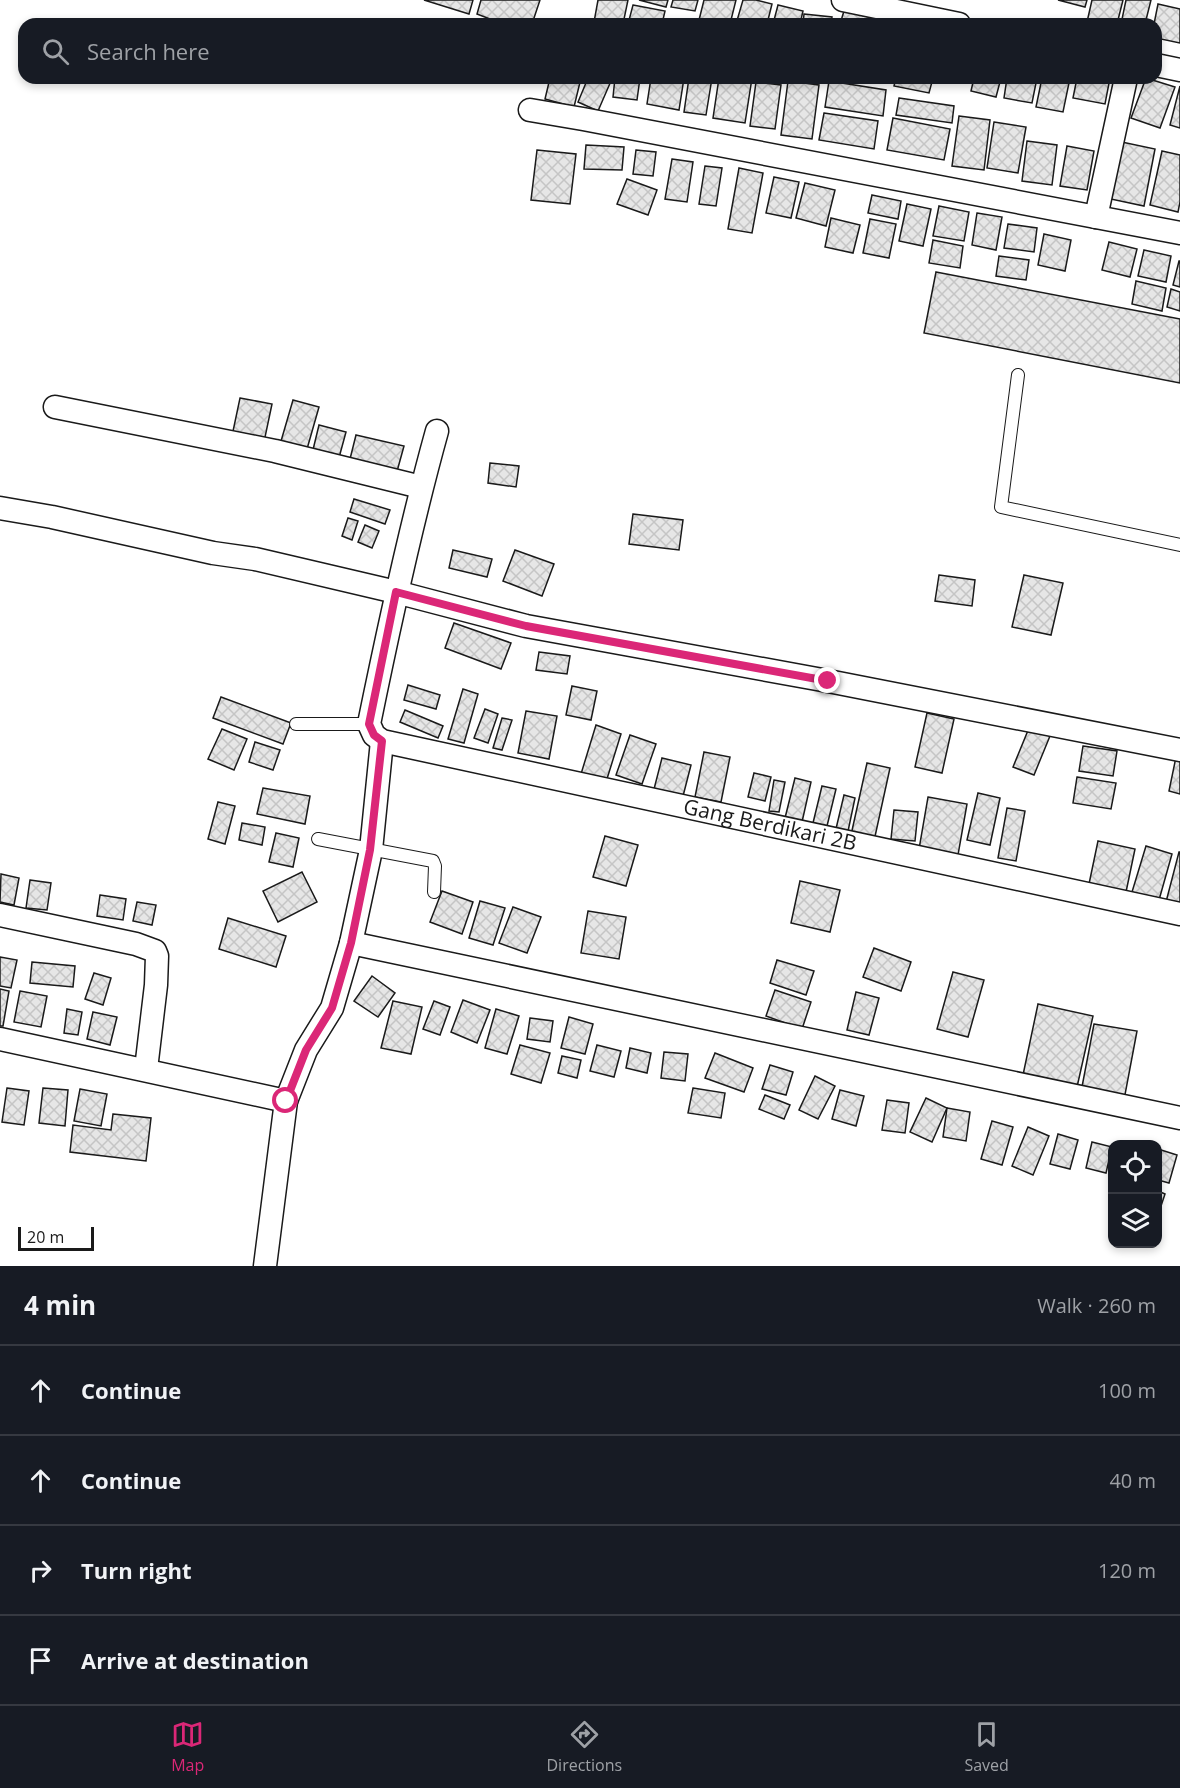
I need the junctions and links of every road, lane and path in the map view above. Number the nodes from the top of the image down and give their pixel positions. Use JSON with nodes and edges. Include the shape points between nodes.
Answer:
{"nodes":[{"id":1,"x":843,"y":0,"type":"edge"},
{"id":2,"x":930,"y":18,"type":"edge"},
{"id":3,"x":1162,"y":66,"type":"edge"},
{"id":4,"x":1180,"y":70,"type":"edge"},
{"id":5,"x":1125,"y":84,"type":"edge"},
{"id":6,"x":530,"y":110,"type":"dead end"},
{"id":7,"x":1096,"y":217,"type":"junction"},
{"id":8,"x":1180,"y":233,"type":"edge"},
{"id":9,"x":1018,"y":375,"type":"dead end"},
{"id":10,"x":55,"y":407,"type":"dead end"},
{"id":11,"x":437,"y":431,"type":"dead end"},
{"id":12,"x":422,"y":487,"type":"junction"},
{"id":13,"x":0,"y":508,"type":"edge"},
{"id":14,"x":1180,"y":545,"type":"edge"},
{"id":15,"x":396,"y":592,"type":"junction"},
{"id":16,"x":296,"y":724,"type":"dead end"},
{"id":17,"x":375,"y":733,"type":"junction"},
{"id":18,"x":1180,"y":750,"type":"edge"},
{"id":19,"x":318,"y":839,"type":"dead end"},
{"id":20,"x":370,"y":850,"type":"junction"},
{"id":21,"x":434,"y":892,"type":"dead end"},
{"id":22,"x":1180,"y":914,"type":"edge"},
{"id":23,"x":0,"y":915,"type":"edge"},
{"id":24,"x":351,"y":943,"type":"junction"},
{"id":25,"x":0,"y":1039,"type":"edge"},
{"id":26,"x":146,"y":1070,"type":"junction"},
{"id":27,"x":286,"y":1101,"type":"junction"},
{"id":28,"x":1180,"y":1118,"type":"edge"},
{"id":29,"x":265,"y":1266,"type":"edge"}],
"edges":[{"from":1,"to":2,"type":"street"},
{"from":3,"to":4,"type":"street"},
{"from":5,"to":7,"type":"street"},
{"from":6,"to":7,"type":"street"},
{"from":7,"to":8,"type":"street"},
{"from":9,"to":14,"type":"lane","via":[[1001,507]]},
{"from":10,"to":12,"type":"street","via":[[275,451]]},
{"from":11,"to":12,"type":"street"},
{"from":12,"to":15,"type":"street"},
{"from":13,"to":15,"type":"street","via":[[255,559]]},
{"from":15,"to":17,"type":"street"},
{"from":15,"to":18,"type":"street","via":[[526,626]]},
{"from":16,"to":17,"type":"lane"},
{"from":17,"to":20,"type":"street"},
{"from":17,"to":22,"type":"street","name":"Gang Berdikari 2B"},
{"from":19,"to":20,"type":"lane"},
{"from":20,"to":21,"type":"lane","via":[[433,861]]},
{"from":20,"to":24,"type":"street"},
{"from":23,"to":26,"type":"street","via":[[155,951],[156,985]]},
{"from":24,"to":27,"type":"street","via":[[332,1008],[306,1050]]},
{"from":24,"to":28,"type":"street"},
{"from":25,"to":26,"type":"street"},
{"from":26,"to":27,"type":"street"},
{"from":27,"to":29,"type":"street"}]}
